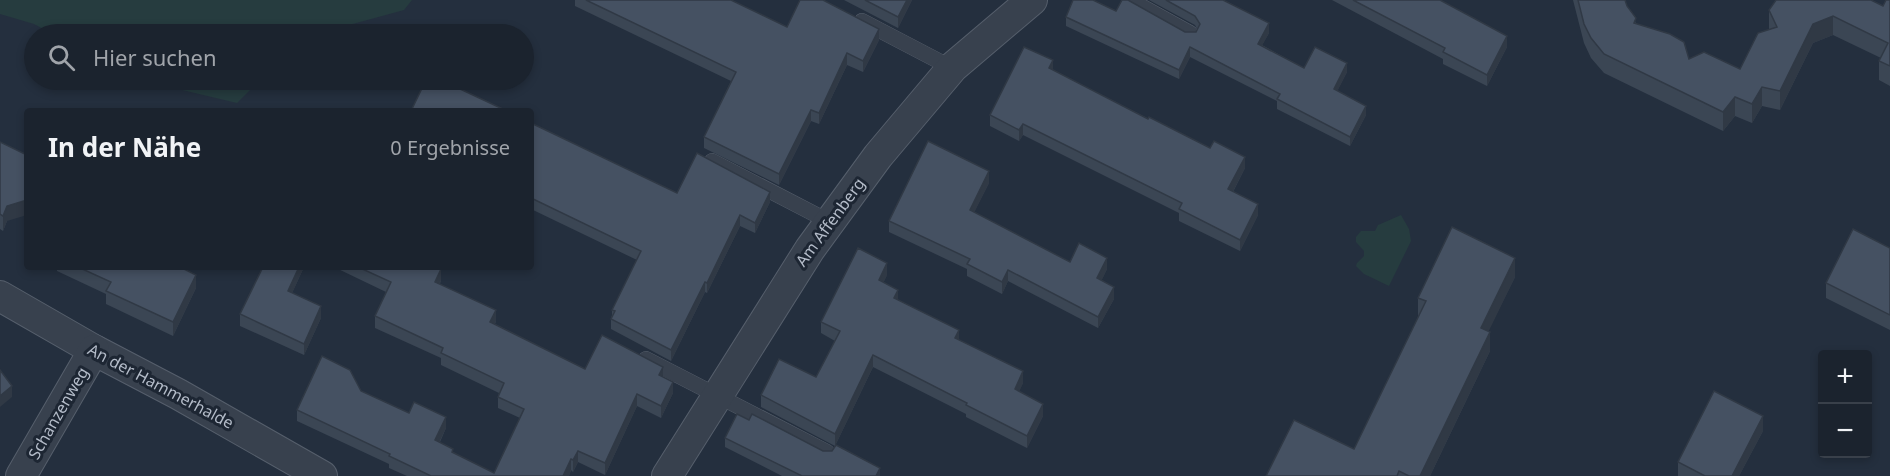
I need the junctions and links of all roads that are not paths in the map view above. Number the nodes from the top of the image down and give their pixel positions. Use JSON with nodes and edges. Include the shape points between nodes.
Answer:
{"nodes":[{"id":1,"x":1032,"y":0,"type":"edge"},
{"id":2,"x":1130,"y":0,"type":"edge"},
{"id":3,"x":853,"y":16,"type":"edge"},
{"id":4,"x":1190,"y":33,"type":"edge"},
{"id":5,"x":952,"y":68,"type":"junction"},
{"id":6,"x":705,"y":158,"type":"edge"},
{"id":7,"x":830,"y":222,"type":"junction"},
{"id":8,"x":0,"y":296,"type":"edge"},
{"id":9,"x":94,"y":350,"type":"junction"},
{"id":10,"x":636,"y":354,"type":"edge"},
{"id":11,"x":716,"y":396,"type":"junction"},
{"id":12,"x":827,"y":452,"type":"edge"},
{"id":13,"x":21,"y":476,"type":"edge"},
{"id":14,"x":322,"y":476,"type":"edge"},
{"id":15,"x":667,"y":476,"type":"edge"}],
"edges":[{"from":1,"to":5,"type":"street","name":"Am Affenberg"},
{"from":2,"to":4,"type":"lane"},
{"from":3,"to":5,"type":"lane"},
{"from":5,"to":7,"type":"street","name":"Am Affenberg","via":[[878,156]]},
{"from":6,"to":7,"type":"lane"},
{"from":7,"to":11,"type":"street","name":"Am Affenberg"},
{"from":8,"to":9,"type":"street","name":"An der Hammerhalde"},
{"from":9,"to":13,"type":"street","name":"Schanzenweg"},
{"from":9,"to":14,"type":"street","name":"An der Hammerhalde"},
{"from":10,"to":11,"type":"lane"},
{"from":11,"to":12,"type":"lane"},
{"from":11,"to":15,"type":"street","name":"Am Affenberg"}]}
